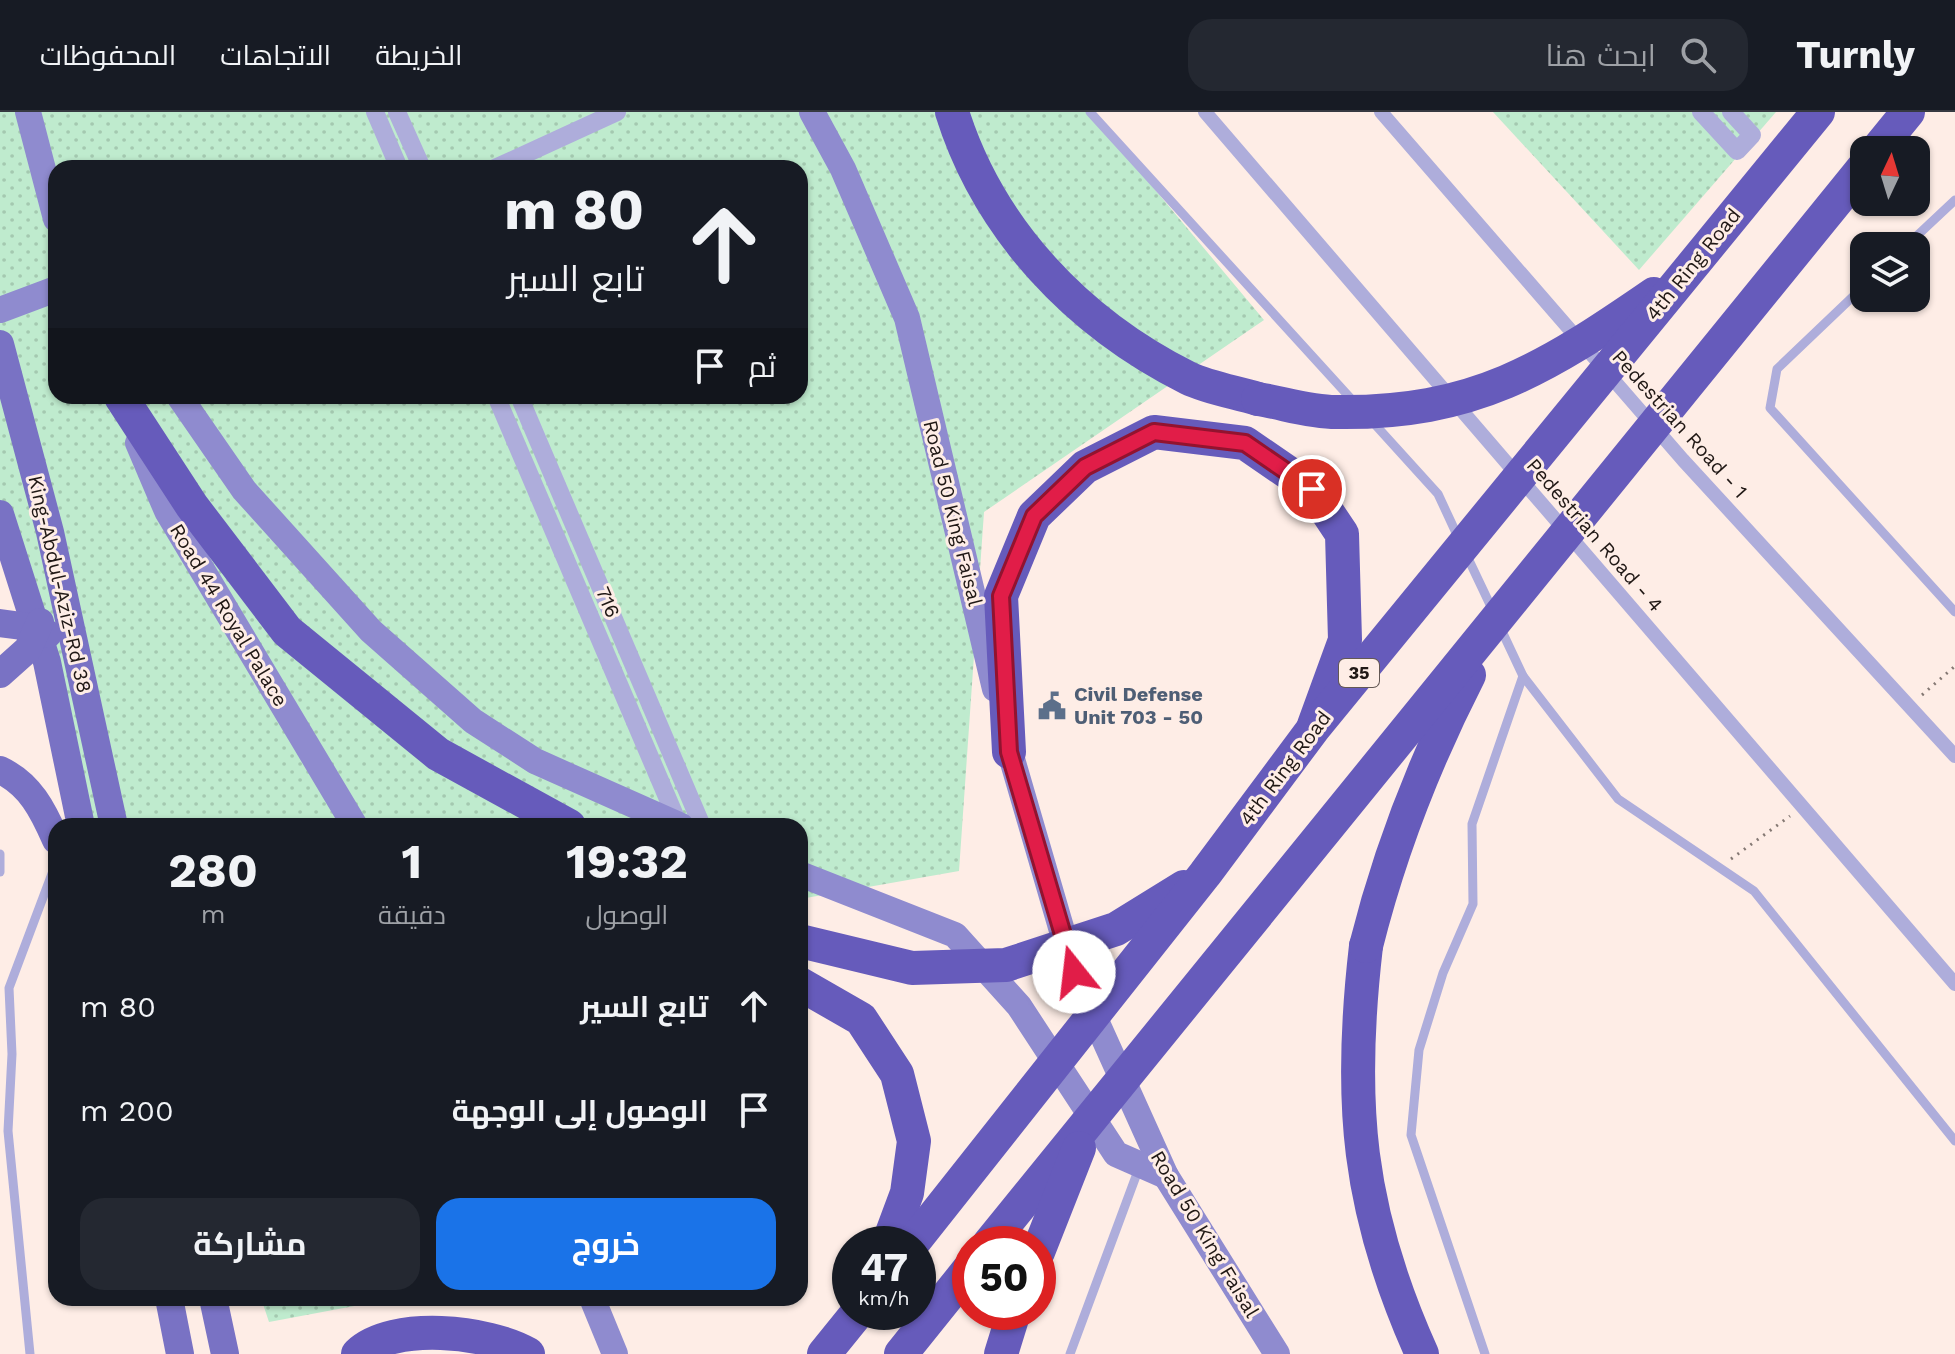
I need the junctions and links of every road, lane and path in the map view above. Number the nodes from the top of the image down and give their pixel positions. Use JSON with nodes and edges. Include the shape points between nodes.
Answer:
{"nodes":[{"id":1,"x":375,"y":112,"type":"edge"},
{"id":2,"x":397,"y":112,"type":"edge"},
{"id":3,"x":617,"y":112,"type":"edge"},
{"id":4,"x":812,"y":112,"type":"edge"},
{"id":5,"x":952,"y":112,"type":"edge"},
{"id":6,"x":1090,"y":112,"type":"edge"},
{"id":7,"x":1205,"y":112,"type":"edge"},
{"id":8,"x":1381,"y":112,"type":"edge"},
{"id":9,"x":1701,"y":112,"type":"edge"},
{"id":10,"x":1731,"y":112,"type":"edge"},
{"id":11,"x":1818,"y":112,"type":"edge"},
{"id":12,"x":1908,"y":112,"type":"edge"},
{"id":13,"x":31,"y":122,"type":"edge"},
{"id":14,"x":1888,"y":136,"type":"edge"},
{"id":15,"x":51,"y":160,"type":"edge"},
{"id":16,"x":396,"y":160,"type":"edge"},
{"id":17,"x":418,"y":160,"type":"edge"},
{"id":18,"x":512,"y":160,"type":"edge"},
{"id":19,"x":1850,"y":184,"type":"edge"},
{"id":20,"x":48,"y":188,"type":"edge"},
{"id":21,"x":1955,"y":200,"type":"edge"},
{"id":22,"x":1921,"y":232,"type":"edge"},
{"id":23,"x":1688,"y":271,"type":"junction"},
{"id":24,"x":48,"y":292,"type":"edge"},
{"id":25,"x":1850,"y":299,"type":"edge"},
{"id":26,"x":0,"y":310,"type":"edge"},
{"id":27,"x":0,"y":344,"type":"edge"},
{"id":28,"x":124,"y":404,"type":"edge"},
{"id":29,"x":126,"y":404,"type":"edge"},
{"id":30,"x":185,"y":404,"type":"edge"},
{"id":31,"x":499,"y":404,"type":"edge"},
{"id":32,"x":522,"y":404,"type":"edge"},
{"id":33,"x":0,"y":514,"type":"edge"},
{"id":34,"x":59,"y":576,"type":"junction"},
{"id":35,"x":1502,"y":611,"type":"junction"},
{"id":36,"x":1955,"y":612,"type":"edge"},
{"id":37,"x":0,"y":623,"type":"edge"},
{"id":38,"x":37,"y":628,"type":"junction"},
{"id":39,"x":1955,"y":666,"type":"edge"},
{"id":40,"x":80,"y":670,"type":"junction"},
{"id":41,"x":0,"y":674,"type":"edge"},
{"id":42,"x":1523,"y":676,"type":"junction"},
{"id":43,"x":1909,"y":706,"type":"junction"},
{"id":44,"x":1313,"y":729,"type":"junction"},
{"id":45,"x":1009,"y":752,"type":"junction"},
{"id":46,"x":1955,"y":756,"type":"edge"},
{"id":47,"x":0,"y":770,"type":"edge"},
{"id":48,"x":1803,"y":807,"type":"junction"},
{"id":49,"x":79,"y":818,"type":"edge"},
{"id":50,"x":112,"y":818,"type":"edge"},
{"id":51,"x":350,"y":818,"type":"edge"},
{"id":52,"x":554,"y":818,"type":"edge"},
{"id":53,"x":662,"y":818,"type":"edge"},
{"id":54,"x":677,"y":818,"type":"edge"},
{"id":55,"x":699,"y":818,"type":"edge"},
{"id":56,"x":48,"y":821,"type":"edge"},
{"id":57,"x":0,"y":854,"type":"edge"},
{"id":58,"x":1720,"y":867,"type":"junction"},
{"id":59,"x":0,"y":872,"type":"edge"},
{"id":60,"x":1205,"y":874,"type":"junction"},
{"id":61,"x":808,"y":877,"type":"edge"},
{"id":62,"x":48,"y":884,"type":"edge"},
{"id":63,"x":808,"y":943,"type":"edge"},
{"id":64,"x":1955,"y":984,"type":"edge"},
{"id":65,"x":9,"y":988,"type":"junction"},
{"id":66,"x":808,"y":989,"type":"edge"},
{"id":67,"x":0,"y":994,"type":"edge"},
{"id":68,"x":1092,"y":1116,"type":"junction"},
{"id":69,"x":4,"y":1132,"type":"edge"},
{"id":70,"x":1955,"y":1141,"type":"edge"},
{"id":71,"x":1140,"y":1165,"type":"junction"},
{"id":72,"x":1166,"y":1176,"type":"junction"},
{"id":73,"x":895,"y":1226,"type":"edge"},
{"id":74,"x":926,"y":1226,"type":"edge"},
{"id":75,"x":1003,"y":1226,"type":"edge"},
{"id":76,"x":1048,"y":1226,"type":"edge"},
{"id":77,"x":952,"y":1290,"type":"edge"},
{"id":78,"x":171,"y":1306,"type":"edge"},
{"id":79,"x":215,"y":1306,"type":"edge"},
{"id":80,"x":595,"y":1306,"type":"edge"},
{"id":81,"x":843,"y":1330,"type":"edge"},
{"id":82,"x":1074,"y":1352,"type":"edge"},
{"id":83,"x":30,"y":1354,"type":"edge"},
{"id":84,"x":180,"y":1354,"type":"edge"},
{"id":85,"x":225,"y":1354,"type":"edge"},
{"id":86,"x":358,"y":1354,"type":"edge"},
{"id":87,"x":528,"y":1354,"type":"edge"},
{"id":88,"x":615,"y":1354,"type":"edge"},
{"id":89,"x":824,"y":1354,"type":"edge"},
{"id":90,"x":901,"y":1354,"type":"edge"},
{"id":91,"x":1277,"y":1354,"type":"edge"},
{"id":92,"x":1422,"y":1354,"type":"edge"},
{"id":93,"x":1485,"y":1354,"type":"edge"}],
"edges":[{"from":1,"to":16,"type":"street"},
{"from":2,"to":17,"type":"street"},
{"from":3,"to":18,"type":"street"},
{"from":4,"to":45,"type":"main road","name":"Road 50 King Faisal","via":[[843,169],[907,318]]},
{"from":5,"to":23,"type":"highway","bridge":true,"via":[[992,200],[1059,290],[1114,334],[1190,379],[1258,399],[1333,412],[1406,408],[1469,397],[1567,354]]},
{"from":6,"to":42,"type":"lane","via":[[1438,494]]},
{"from":7,"to":48,"type":"street","name":"Pedestrian Road - 4"},
{"from":8,"to":43,"type":"street","name":"Pedestrian Road - 1","via":[[1683,460]]},
{"from":9,"to":10,"type":"street","via":[[1737,151],[1752,135]]},
{"from":11,"to":23,"type":"highway","name":"4th Ring Road","number":"35","bridge":true},
{"from":12,"to":14,"type":"highway"},
{"from":13,"to":15,"type":"main road"},
{"from":13,"to":20,"type":"main road"},
{"from":19,"to":35,"type":"highway","bridge":true},
{"from":21,"to":22,"type":"lane"},
{"from":23,"to":44,"type":"highway","name":"4th Ring Road","number":"35","bridge":true},
{"from":24,"to":26,"type":"main road"},
{"from":25,"to":36,"type":"lane","via":[[1777,369],[1770,408]]},
{"from":27,"to":34,"type":"main road","name":"King-Abdul-Aziz-Rd 38"},
{"from":28,"to":51,"type":"main road","name":"Road 44 Royal Palace","via":[[167,511]]},
{"from":29,"to":52,"type":"highway","via":[[192,506],[287,631],[438,754]]},
{"from":30,"to":53,"type":"main road","via":[[244,490],[371,631],[473,721],[535,761]]},
{"from":31,"to":54,"type":"street","name":"716"},
{"from":32,"to":55,"type":"street"},
{"from":33,"to":38,"type":"main road"},
{"from":34,"to":38,"type":"main road"},
{"from":34,"to":40,"type":"main road","name":"King-Abdul-Aziz-Rd 38"},
{"from":35,"to":68,"type":"highway","bridge":true},
{"from":35,"to":92,"type":"highway","bridge":true,"via":[[1434,742],[1385,868],[1366,946],[1356,1068],[1360,1145],[1374,1223]]},
{"from":37,"to":38,"type":"main road"},
{"from":38,"to":40,"type":"main road","via":[[67,648]]},
{"from":38,"to":41,"type":"main road","via":[[20,659]]},
{"from":38,"to":49,"type":"main road"},
{"from":39,"to":43,"type":"path"},
{"from":40,"to":50,"type":"main road","name":"King-Abdul-Aziz-Rd 38"},
{"from":42,"to":58,"type":"lane","via":[[1618,799]]},
{"from":42,"to":93,"type":"lane","via":[[1472,824],[1473,904],[1443,973],[1419,1050],[1411,1135]]},
{"from":43,"to":46,"type":"street","name":"Pedestrian Road - 1"},
{"from":44,"to":45,"type":"highway","via":[[1345,640],[1342,534],[1312,489],[1245,443],[1154,432],[1085,467],[1034,516],[1001,596]]},
{"from":44,"to":60,"type":"highway","name":"4th Ring Road","number":"35","bridge":true},
{"from":45,"to":72,"type":"main road","name":"Road 50 King Faisal","via":[[1074,972]]},
{"from":47,"to":56,"type":"main road","via":[[21,780]]},
{"from":48,"to":58,"type":"path"},
{"from":48,"to":64,"type":"street","name":"Pedestrian Road - 4"},
{"from":57,"to":59,"type":"lane"},
{"from":58,"to":70,"type":"lane","via":[[1754,891]]},
{"from":60,"to":63,"type":"highway","bridge":true,"via":[[1116,929],[1006,965],[912,968]]},
{"from":60,"to":74,"type":"highway","name":"4th Ring Road","number":"35","bridge":true},
{"from":61,"to":71,"type":"main road","via":[[955,935],[1019,1006],[1116,1154]]},
{"from":62,"to":65,"type":"lane"},
{"from":65,"to":67,"type":"lane"},
{"from":65,"to":69,"type":"lane","via":[[12,1043]]},
{"from":66,"to":73,"type":"highway","via":[[861,1019],[897,1074],[914,1141],[907,1193]]},
{"from":68,"to":75,"type":"highway","bridge":true},
{"from":68,"to":76,"type":"highway","bridge":true},
{"from":69,"to":83,"type":"lane"},
{"from":71,"to":72,"type":"main road"},
{"from":71,"to":82,"type":"lane"},
{"from":72,"to":91,"type":"main road","name":"Road 50 King Faisal"},
{"from":77,"to":90,"type":"highway"},
{"from":78,"to":84,"type":"main road"},
{"from":79,"to":85,"type":"main road"},
{"from":80,"to":88,"type":"main road"},
{"from":81,"to":89,"type":"highway"},
{"from":86,"to":87,"type":"highway","via":[[368,1344],[438,1331],[510,1344]]}]}
